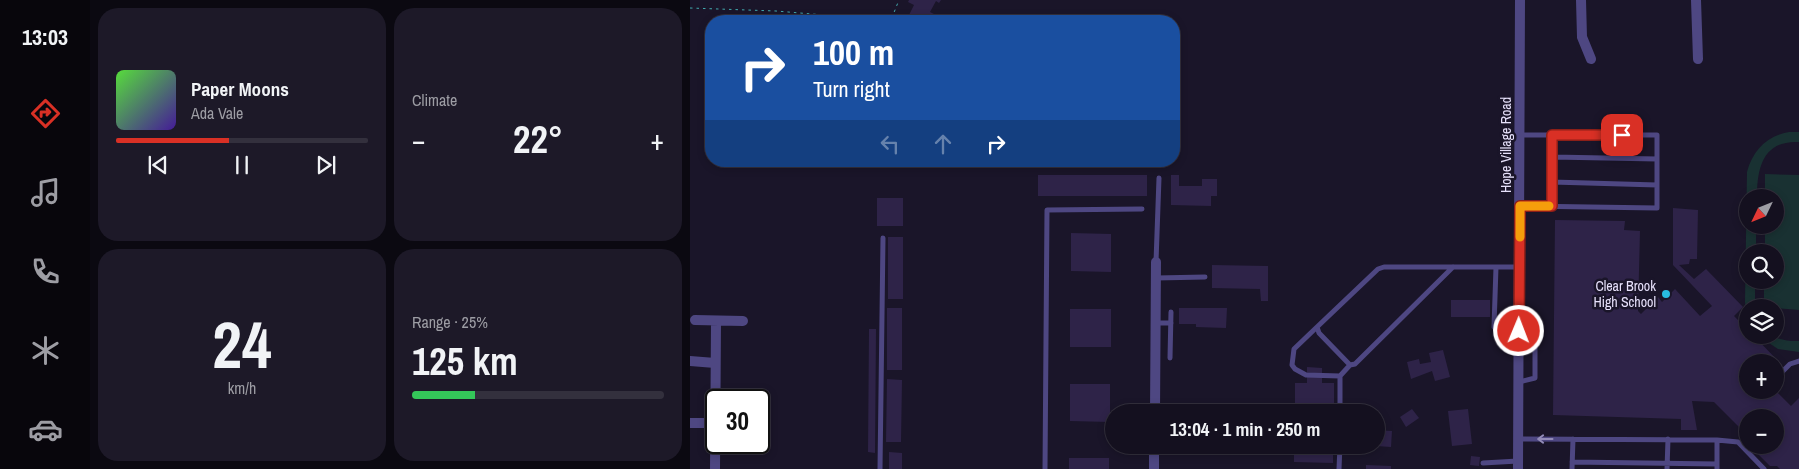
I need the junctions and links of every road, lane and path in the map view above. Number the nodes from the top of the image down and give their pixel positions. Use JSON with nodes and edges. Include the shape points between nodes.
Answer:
{"nodes":[{"id":1,"x":899,"y":0,"type":"edge"},
{"id":2,"x":1520,"y":0,"type":"edge"},
{"id":3,"x":1581,"y":0,"type":"edge"},
{"id":4,"x":1696,"y":0,"type":"edge"},
{"id":5,"x":690,"y":8,"type":"edge"},
{"id":6,"x":824,"y":15,"type":"edge"},
{"id":7,"x":892,"y":15,"type":"edge"},
{"id":8,"x":1591,"y":59,"type":"dead end"},
{"id":9,"x":1698,"y":59,"type":"dead end"},
{"id":10,"x":1520,"y":135,"type":"junction"},
{"id":11,"x":1552,"y":135,"type":"junction"},
{"id":12,"x":1552,"y":158,"type":"junction"},
{"id":13,"x":1657,"y":159,"type":"junction"},
{"id":14,"x":1159,"y":178,"type":"dead end"},
{"id":15,"x":1552,"y":182,"type":"junction"},
{"id":16,"x":1656,"y":185,"type":"junction"},
{"id":17,"x":1520,"y":206,"type":"junction"},
{"id":18,"x":1552,"y":206,"type":"junction"},
{"id":19,"x":1142,"y":210,"type":"dead end"},
{"id":20,"x":883,"y":238,"type":"dead end"},
{"id":21,"x":1156,"y":262,"type":"joint"},
{"id":22,"x":1453,"y":267,"type":"junction"},
{"id":23,"x":1496,"y":267,"type":"junction"},
{"id":24,"x":1520,"y":268,"type":"junction"},
{"id":25,"x":1205,"y":277,"type":"dead end"},
{"id":26,"x":1156,"y":278,"type":"junction"},
{"id":27,"x":1171,"y":312,"type":"dead end"},
{"id":28,"x":1519,"y":313,"type":"junction"},
{"id":29,"x":695,"y":320,"type":"dead end"},
{"id":30,"x":743,"y":321,"type":"dead end"},
{"id":31,"x":716,"y":322,"type":"junction"},
{"id":32,"x":1156,"y":323,"type":"junction"},
{"id":33,"x":1171,"y":323,"type":"junction"},
{"id":34,"x":1317,"y":327,"type":"junction"},
{"id":35,"x":1519,"y":331,"type":"junction"},
{"id":36,"x":1170,"y":358,"type":"dead end"},
{"id":37,"x":690,"y":361,"type":"edge"},
{"id":38,"x":1799,"y":361,"type":"edge"},
{"id":39,"x":715,"y":363,"type":"junction"},
{"id":40,"x":1350,"y":365,"type":"junction"},
{"id":41,"x":1784,"y":370,"type":"edge"},
{"id":42,"x":1340,"y":376,"type":"junction"},
{"id":43,"x":1519,"y":382,"type":"junction"},
{"id":44,"x":715,"y":389,"type":"edge"},
{"id":45,"x":1155,"y":404,"type":"edge"},
{"id":46,"x":1340,"y":404,"type":"edge"},
{"id":47,"x":705,"y":423,"type":"edge"},
{"id":48,"x":690,"y":424,"type":"edge"},
{"id":49,"x":1573,"y":439,"type":"junction"},
{"id":50,"x":1668,"y":439,"type":"junction"},
{"id":51,"x":1518,"y":440,"type":"junction"},
{"id":52,"x":1717,"y":440,"type":"junction"},
{"id":53,"x":715,"y":454,"type":"edge"},
{"id":54,"x":1154,"y":454,"type":"edge"},
{"id":55,"x":1340,"y":454,"type":"edge"},
{"id":56,"x":1483,"y":462,"type":"dead end"},
{"id":57,"x":1572,"y":462,"type":"junction"},
{"id":58,"x":1518,"y":465,"type":"edge"},
{"id":59,"x":1667,"y":466,"type":"edge"},
{"id":60,"x":1717,"y":467,"type":"edge"},
{"id":61,"x":715,"y":469,"type":"edge"},
{"id":62,"x":880,"y":469,"type":"edge"},
{"id":63,"x":1045,"y":469,"type":"edge"},
{"id":64,"x":1154,"y":469,"type":"edge"},
{"id":65,"x":1340,"y":469,"type":"edge"},
{"id":66,"x":1572,"y":469,"type":"edge"},
{"id":67,"x":1764,"y":469,"type":"edge"}],
"edges":[{"from":1,"to":7,"type":"path"},
{"from":2,"to":10,"type":"street","name":"Hope Village Road"},
{"from":3,"to":8,"type":"street","via":[[1582,37]]},
{"from":4,"to":9,"type":"street"},
{"from":5,"to":6,"type":"path"},
{"from":10,"to":11,"type":"lane"},
{"from":10,"to":17,"type":"street","name":"Hope Village Road"},
{"from":11,"to":12,"type":"lane"},
{"from":11,"to":13,"type":"lane","via":[[1657,135]]},
{"from":12,"to":13,"type":"lane"},
{"from":12,"to":15,"type":"lane"},
{"from":13,"to":16,"type":"lane"},
{"from":14,"to":21,"type":"lane"},
{"from":15,"to":16,"type":"lane"},
{"from":15,"to":18,"type":"lane"},
{"from":16,"to":18,"type":"lane","via":[[1657,208]]},
{"from":17,"to":18,"type":"lane"},
{"from":17,"to":24,"type":"street","name":"Hope Village Road"},
{"from":19,"to":63,"type":"lane","via":[[1047,210]]},
{"from":20,"to":62,"type":"lane"},
{"from":21,"to":26,"type":"street"},
{"from":22,"to":23,"type":"lane"},
{"from":22,"to":34,"type":"lane","via":[[1378,269]]},
{"from":22,"to":40,"type":"lane","via":[[1355,364]]},
{"from":23,"to":24,"type":"lane"},
{"from":23,"to":35,"type":"lane","via":[[1494,327]]},
{"from":24,"to":28,"type":"street","name":"Hope Village Road"},
{"from":25,"to":26,"type":"lane"},
{"from":26,"to":32,"type":"street"},
{"from":27,"to":33,"type":"lane"},
{"from":28,"to":35,"type":"street","name":"Hope Village Road"},
{"from":28,"to":43,"type":"lane","via":[[1535,317],[1534,378]]},
{"from":29,"to":31,"type":"street"},
{"from":30,"to":31,"type":"street"},
{"from":31,"to":39,"type":"street"},
{"from":32,"to":33,"type":"lane"},
{"from":32,"to":45,"type":"street"},
{"from":33,"to":36,"type":"lane"},
{"from":34,"to":40,"type":"lane"},
{"from":34,"to":42,"type":"lane","via":[[1294,349],[1292,365],[1306,375]]},
{"from":35,"to":43,"type":"street","name":"Hope Village Road"},
{"from":37,"to":39,"type":"street"},
{"from":38,"to":41,"type":"lane"},
{"from":39,"to":44,"type":"street"},
{"from":40,"to":42,"type":"lane"},
{"from":42,"to":46,"type":"lane"},
{"from":43,"to":51,"type":"street","name":"Hope Village Road"},
{"from":47,"to":48,"type":"street"},
{"from":49,"to":50,"type":"lane"},
{"from":49,"to":51,"type":"lane","one_way":true},
{"from":49,"to":57,"type":"lane"},
{"from":50,"to":52,"type":"lane"},
{"from":50,"to":59,"type":"lane"},
{"from":51,"to":58,"type":"street","name":"Hope Village Road"},
{"from":52,"to":60,"type":"lane"},
{"from":52,"to":67,"type":"lane","via":[[1738,442]]},
{"from":53,"to":61,"type":"street"},
{"from":54,"to":64,"type":"street"},
{"from":55,"to":65,"type":"lane"},
{"from":56,"to":58,"type":"lane"},
{"from":57,"to":59,"type":"lane"},
{"from":57,"to":66,"type":"lane"},
{"from":59,"to":60,"type":"lane"}]}
